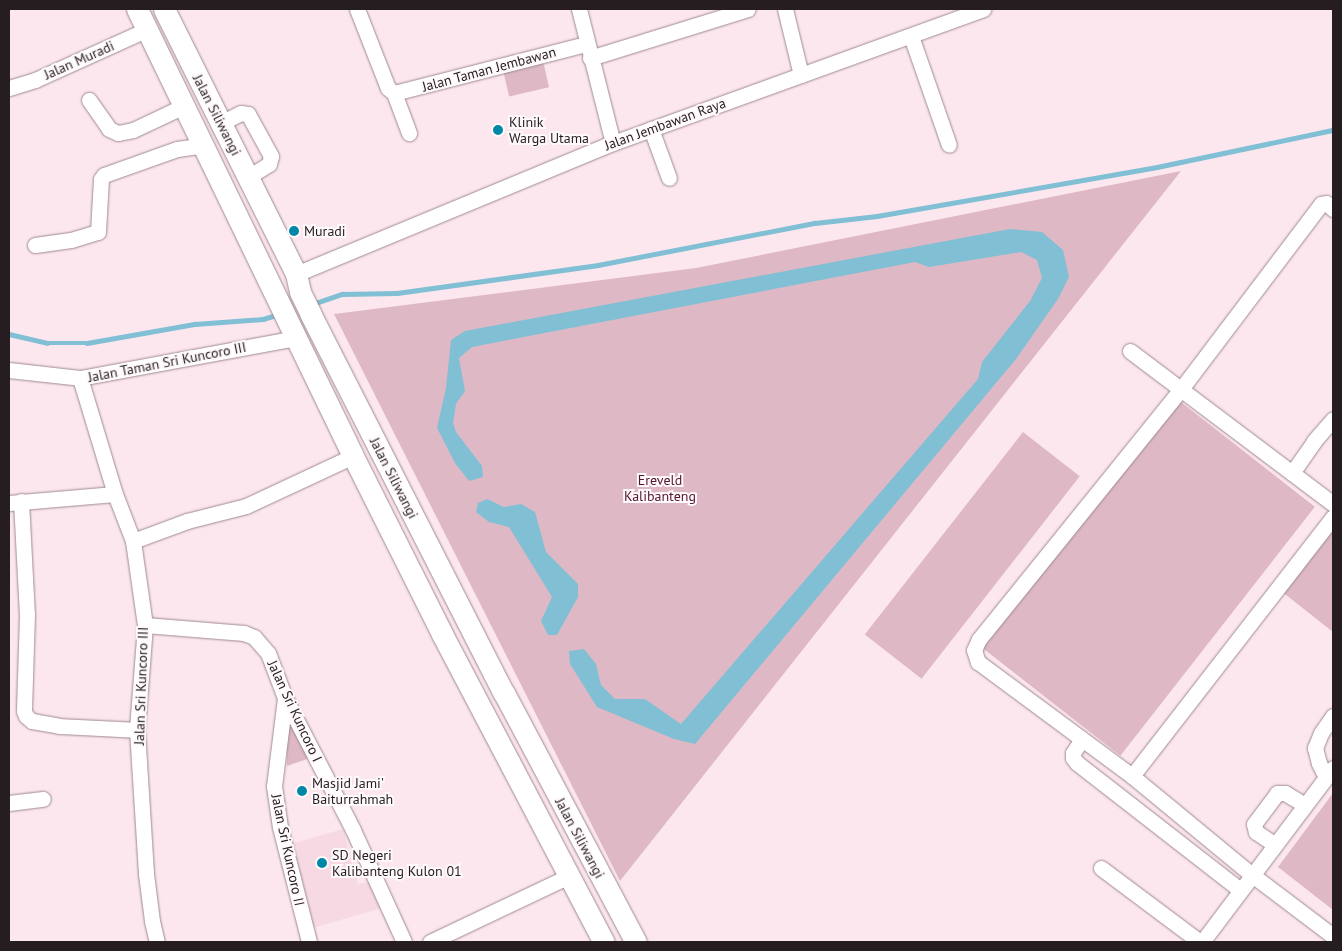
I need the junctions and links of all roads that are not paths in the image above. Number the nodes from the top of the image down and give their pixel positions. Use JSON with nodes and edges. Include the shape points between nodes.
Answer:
{"nodes":[{"id":1,"x":137,"y":9,"type":"edge"},
{"id":2,"x":164,"y":9,"type":"edge"},
{"id":3,"x":357,"y":9,"type":"edge"},
{"id":4,"x":579,"y":9,"type":"edge"},
{"id":5,"x":748,"y":9,"type":"edge"},
{"id":6,"x":785,"y":9,"type":"edge"},
{"id":7,"x":984,"y":9,"type":"edge"},
{"id":8,"x":148,"y":29,"type":"junction"},
{"id":9,"x":911,"y":36,"type":"junction"},
{"id":10,"x":588,"y":51,"type":"junction"},
{"id":11,"x":801,"y":75,"type":"junction"},
{"id":12,"x":9,"y":88,"type":"edge"},
{"id":13,"x":393,"y":93,"type":"junction"},
{"id":14,"x":89,"y":100,"type":"dead end"},
{"id":15,"x":184,"y":106,"type":"junction"},
{"id":16,"x":221,"y":123,"type":"junction"},
{"id":17,"x":651,"y":129,"type":"junction"},
{"id":18,"x":409,"y":133,"type":"dead end"},
{"id":19,"x":614,"y":143,"type":"junction"},
{"id":20,"x":204,"y":145,"type":"junction"},
{"id":21,"x":949,"y":145,"type":"dead end"},
{"id":22,"x":248,"y":178,"type":"junction"},
{"id":23,"x":669,"y":178,"type":"dead end"},
{"id":24,"x":1333,"y":209,"type":"edge"},
{"id":25,"x":35,"y":245,"type":"dead end"},
{"id":26,"x":298,"y":283,"type":"junction"},
{"id":27,"x":291,"y":330,"type":"junction"},
{"id":28,"x":1130,"y":351,"type":"dead end"},
{"id":29,"x":9,"y":370,"type":"edge"},
{"id":30,"x":80,"y":378,"type":"junction"},
{"id":31,"x":1181,"y":389,"type":"junction"},
{"id":32,"x":1333,"y":420,"type":"edge"},
{"id":33,"x":353,"y":456,"type":"junction"},
{"id":34,"x":1292,"y":473,"type":"junction"},
{"id":35,"x":115,"y":494,"type":"junction"},
{"id":36,"x":15,"y":502,"type":"edge"},
{"id":37,"x":1333,"y":504,"type":"edge"},
{"id":38,"x":1333,"y":517,"type":"edge"},
{"id":39,"x":133,"y":541,"type":"junction"},
{"id":40,"x":145,"y":625,"type":"junction"},
{"id":41,"x":285,"y":698,"type":"junction"},
{"id":42,"x":1333,"y":716,"type":"edge"},
{"id":43,"x":137,"y":730,"type":"junction"},
{"id":44,"x":1082,"y":739,"type":"junction"},
{"id":45,"x":1330,"y":772,"type":"edge"},
{"id":46,"x":1132,"y":776,"type":"junction"},
{"id":47,"x":43,"y":799,"type":"dead end"},
{"id":48,"x":9,"y":803,"type":"edge"},
{"id":49,"x":1305,"y":805,"type":"junction"},
{"id":50,"x":1274,"y":844,"type":"junction"},
{"id":51,"x":1101,"y":868,"type":"dead end"},
{"id":52,"x":1251,"y":874,"type":"junction"},
{"id":53,"x":569,"y":876,"type":"junction"},
{"id":54,"x":1240,"y":890,"type":"junction"},
{"id":55,"x":1333,"y":936,"type":"edge"},
{"id":56,"x":157,"y":942,"type":"edge"},
{"id":57,"x":309,"y":942,"type":"edge"},
{"id":58,"x":404,"y":942,"type":"edge"},
{"id":59,"x":430,"y":942,"type":"edge"},
{"id":60,"x":604,"y":942,"type":"edge"},
{"id":61,"x":636,"y":942,"type":"edge"},
{"id":62,"x":1201,"y":942,"type":"edge"}],
"edges":[{"from":1,"to":8,"type":"highway","name":"Jalan Siliwangi"},
{"from":2,"to":16,"type":"highway","name":"Jalan Siliwangi"},
{"from":3,"to":13,"type":"street"},
{"from":4,"to":10,"type":"street"},
{"from":5,"to":10,"type":"street","name":"Jalan Taman Jembawan"},
{"from":6,"to":11,"type":"street"},
{"from":7,"to":9,"type":"street","name":"Jalan Jembawan Raya"},
{"from":8,"to":12,"type":"street","name":"Jalan Muradi","via":[[35,80]]},
{"from":8,"to":15,"type":"highway","name":"Jalan Siliwangi"},
{"from":9,"to":11,"type":"street","name":"Jalan Jembawan Raya"},
{"from":9,"to":21,"type":"street"},
{"from":10,"to":13,"type":"street","name":"Jalan Taman Jembawan"},
{"from":10,"to":19,"type":"street"},
{"from":11,"to":17,"type":"street","name":"Jalan Jembawan Raya"},
{"from":13,"to":18,"type":"street"},
{"from":14,"to":15,"type":"street","via":[[109,129],[118,133],[133,130]]},
{"from":15,"to":20,"type":"highway","name":"Jalan Siliwangi"},
{"from":16,"to":22,"type":"highway","name":"Jalan Siliwangi"},
{"from":16,"to":22,"type":"street","via":[[241,113],[248,114],[271,156],[270,164]]},
{"from":17,"to":19,"type":"street","name":"Jalan Jembawan Raya"},
{"from":17,"to":23,"type":"street"},
{"from":19,"to":26,"type":"street","name":"Jalan Jembawan Raya"},
{"from":20,"to":25,"type":"street","via":[[177,149],[104,175],[101,179],[98,232]]},
{"from":20,"to":27,"type":"highway","name":"Jalan Siliwangi"},
{"from":22,"to":26,"type":"highway","name":"Jalan Siliwangi"},
{"from":24,"to":31,"type":"street","via":[[1326,203],[1321,204]]},
{"from":26,"to":61,"type":"highway","name":"Jalan Siliwangi","via":[[311,315],[504,693]]},
{"from":27,"to":30,"type":"street","name":"Jalan Taman Sri Kuncoro III"},
{"from":27,"to":33,"type":"highway","name":"Jalan Siliwangi"},
{"from":28,"to":31,"type":"street"},
{"from":29,"to":30,"type":"street","name":"Jalan Taman Sri Kuncoro III"},
{"from":30,"to":35,"type":"street","name":"Jalan Sri Kuncoro III"},
{"from":31,"to":34,"type":"street"},
{"from":31,"to":44,"type":"street","via":[[979,639],[974,650],[978,662]]},
{"from":32,"to":34,"type":"street"},
{"from":33,"to":39,"type":"street","via":[[246,506],[187,521]]},
{"from":33,"to":53,"type":"highway","name":"Jalan Siliwangi"},
{"from":34,"to":37,"type":"street"},
{"from":35,"to":36,"type":"street"},
{"from":35,"to":39,"type":"street","name":"Jalan Sri Kuncoro III"},
{"from":36,"to":43,"type":"street","via":[[26,614],[26,716],[32,721],[59,726]]},
{"from":38,"to":46,"type":"street"},
{"from":39,"to":40,"type":"street","name":"Jalan Sri Kuncoro III"},
{"from":40,"to":41,"type":"street","name":"Jalan Sri Kuncoro I","via":[[244,632],[254,637],[268,654]]},
{"from":40,"to":43,"type":"street","name":"Jalan Sri Kuncoro III"},
{"from":41,"to":57,"type":"street","name":"Jalan Sri Kuncoro II","via":[[274,786],[282,835]]},
{"from":41,"to":58,"type":"street","name":"Jalan Sri Kuncoro I"},
{"from":42,"to":45,"type":"street","via":[[1320,733],[1315,748],[1319,763]]},
{"from":43,"to":56,"type":"street","name":"Jalan Sri Kuncoro III","via":[[146,874]]},
{"from":44,"to":46,"type":"street"},
{"from":44,"to":54,"type":"street","via":[[1072,753],[1077,763]]},
{"from":45,"to":49,"type":"street"},
{"from":46,"to":52,"type":"street"},
{"from":47,"to":48,"type":"street"},
{"from":49,"to":50,"type":"street"},
{"from":49,"to":50,"type":"street","via":[[1285,792],[1277,793],[1254,824],[1256,832]]},
{"from":50,"to":52,"type":"street"},
{"from":51,"to":62,"type":"street"},
{"from":52,"to":54,"type":"street"},
{"from":52,"to":55,"type":"street"},
{"from":53,"to":59,"type":"street"},
{"from":53,"to":60,"type":"highway","name":"Jalan Siliwangi"},
{"from":54,"to":62,"type":"street"}]}
